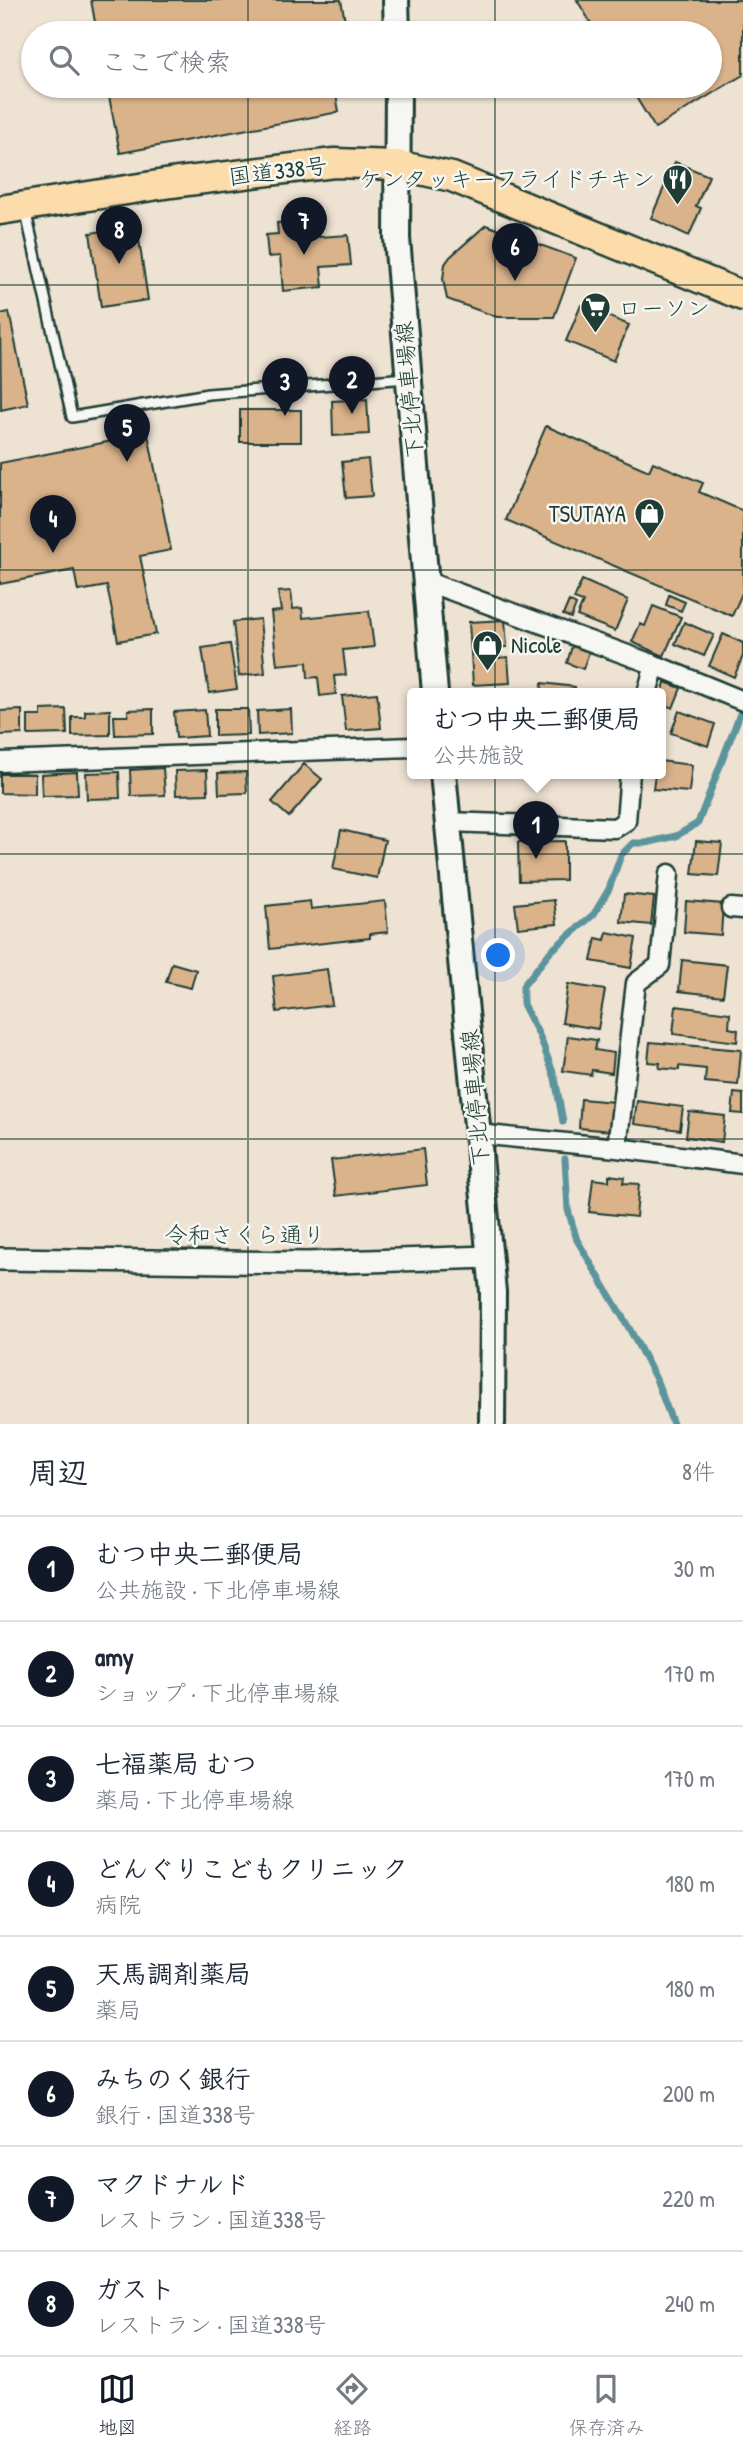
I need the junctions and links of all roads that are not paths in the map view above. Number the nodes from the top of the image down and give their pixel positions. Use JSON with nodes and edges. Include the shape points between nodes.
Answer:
{"nodes":[{"id":1,"x":396,"y":0,"type":"edge"},
{"id":2,"x":397,"y":21,"type":"edge"},
{"id":3,"x":398,"y":98,"type":"edge"},
{"id":4,"x":397,"y":165,"type":"junction"},
{"id":5,"x":12,"y":208,"type":"edge"},
{"id":6,"x":743,"y":296,"type":"edge"},
{"id":7,"x":408,"y":378,"type":"junction"},
{"id":8,"x":425,"y":581,"type":"junction"},
{"id":9,"x":655,"y":665,"type":"junction"},
{"id":10,"x":435,"y":688,"type":"edge"},
{"id":11,"x":648,"y":688,"type":"edge"},
{"id":12,"x":743,"y":701,"type":"edge"},
{"id":13,"x":407,"y":747,"type":"edge"},
{"id":14,"x":0,"y":762,"type":"edge"},
{"id":15,"x":444,"y":779,"type":"edge"},
{"id":16,"x":630,"y":779,"type":"edge"},
{"id":17,"x":448,"y":822,"type":"junction"},
{"id":18,"x":669,"y":874,"type":"dead end"},
{"id":19,"x":478,"y":1134,"type":"junction"},
{"id":20,"x":617,"y":1148,"type":"junction"},
{"id":21,"x":743,"y":1164,"type":"edge"},
{"id":22,"x":490,"y":1257,"type":"junction"},
{"id":23,"x":0,"y":1259,"type":"edge"},
{"id":24,"x":492,"y":1424,"type":"edge"}],
"edges":[{"from":1,"to":2,"type":"main road"},
{"from":3,"to":4,"type":"main road","name":"下北停車場線"},
{"from":4,"to":5,"type":"highway","name":"国道338号","via":[[334,163]]},
{"from":4,"to":6,"type":"highway","name":"国道338号","via":[[452,177]]},
{"from":4,"to":7,"type":"main road","name":"下北停車場線","via":[[397,238]]},
{"from":5,"to":7,"type":"lane","via":[[72,417],[208,394]]},
{"from":7,"to":8,"type":"main road","name":"下北停車場線"},
{"from":8,"to":9,"type":"street"},
{"from":8,"to":10,"type":"main road","name":"下北停車場線"},
{"from":9,"to":11,"type":"street"},
{"from":9,"to":12,"type":"street"},
{"from":13,"to":14,"type":"street"},
{"from":15,"to":17,"type":"main road","name":"下北停車場線"},
{"from":16,"to":17,"type":"street","via":[[626,821],[615,828]]},
{"from":17,"to":19,"type":"main road","name":"下北停車場線"},
{"from":18,"to":20,"type":"street","via":[[660,965],[636,983]]},
{"from":19,"to":20,"type":"street"},
{"from":19,"to":22,"type":"main road","name":"下北停車場線"},
{"from":20,"to":21,"type":"street"},
{"from":22,"to":23,"type":"street","name":"令和さくら通り","via":[[307,1263]]},
{"from":22,"to":24,"type":"main road","name":"下北停車場線"}]}
